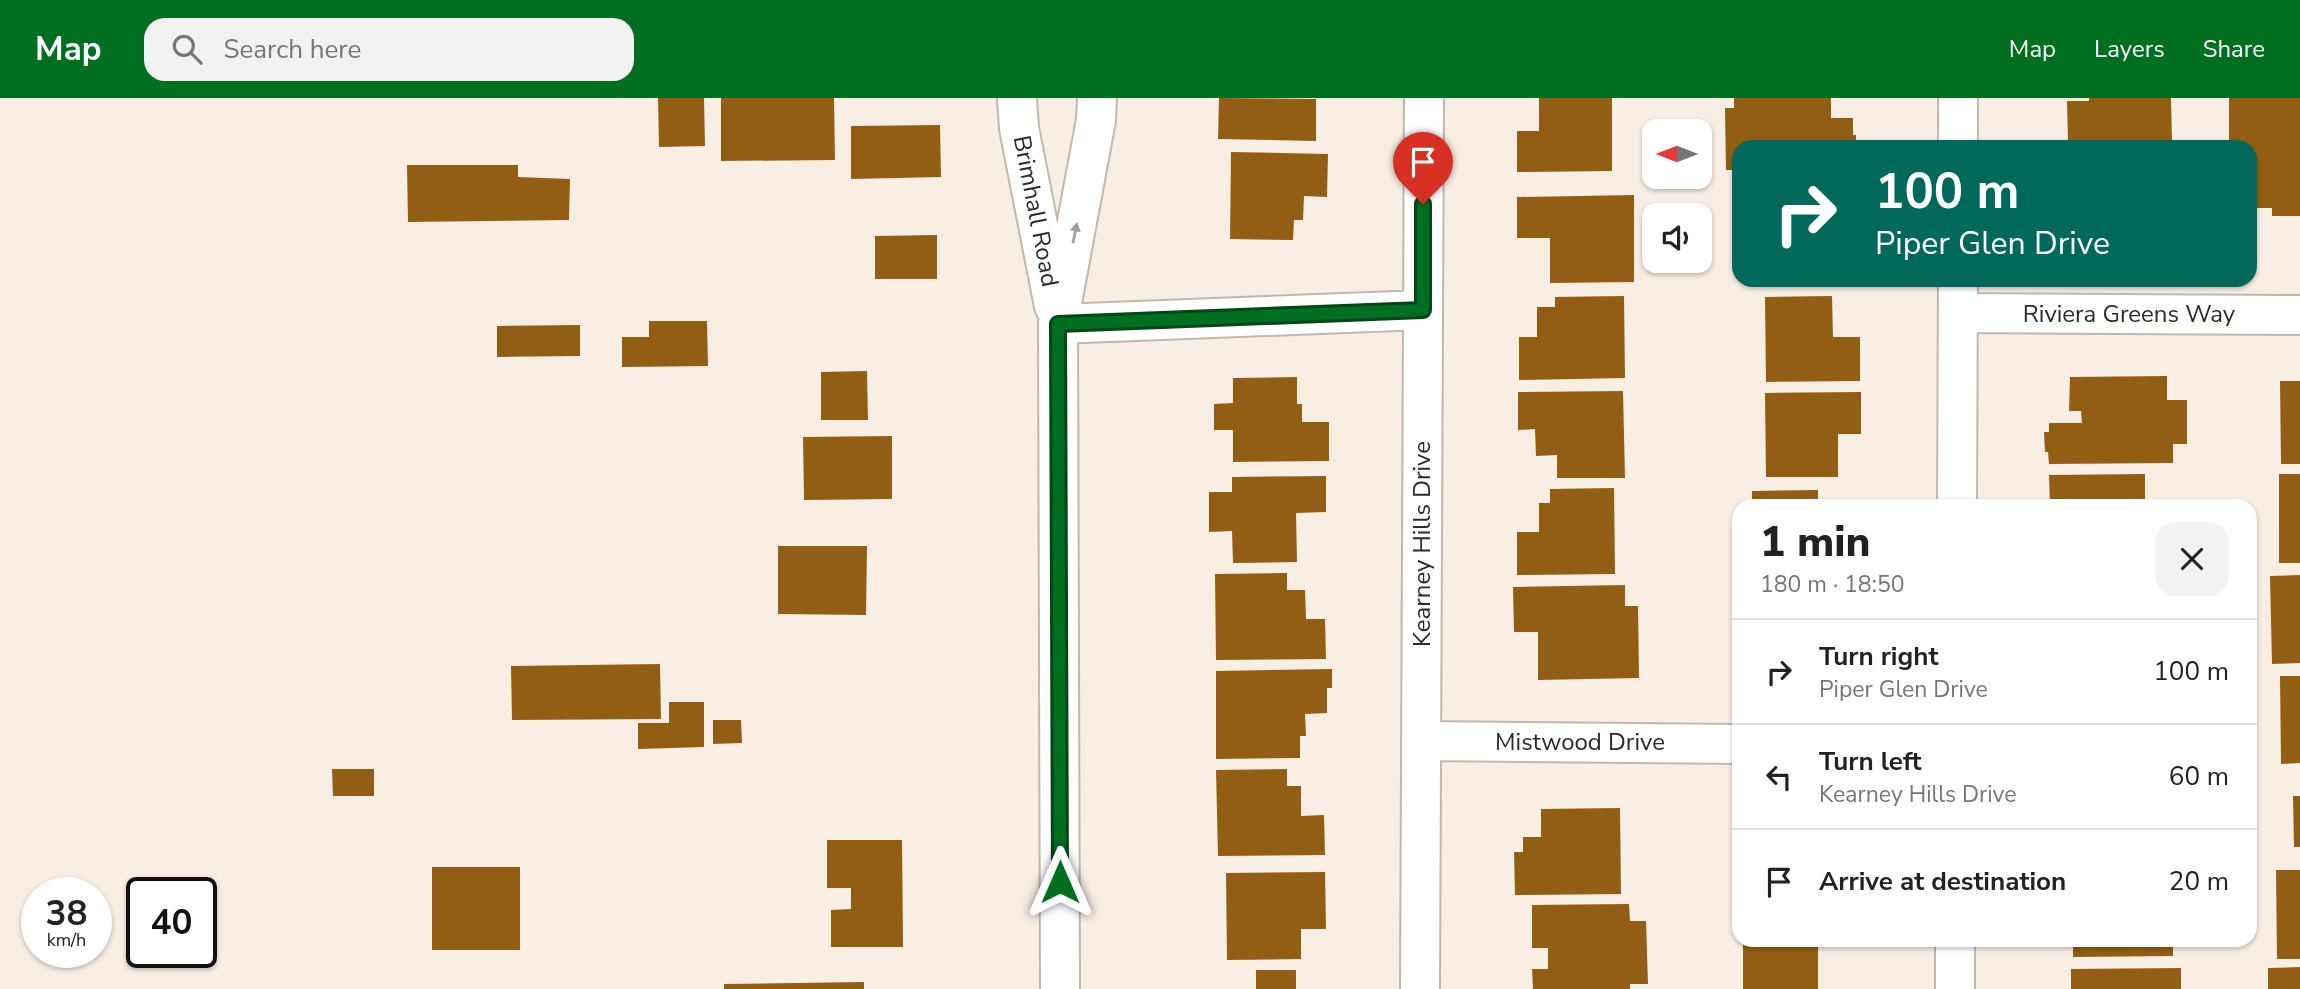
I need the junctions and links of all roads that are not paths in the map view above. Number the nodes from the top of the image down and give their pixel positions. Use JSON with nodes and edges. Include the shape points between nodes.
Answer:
{"nodes":[{"id":1,"x":1017,"y":98,"type":"edge"},
{"id":2,"x":1097,"y":98,"type":"edge"},
{"id":3,"x":1424,"y":98,"type":"edge"},
{"id":4,"x":1958,"y":98,"type":"edge"},
{"id":5,"x":1958,"y":140,"type":"edge"},
{"id":6,"x":1958,"y":296,"type":"edge"},
{"id":7,"x":1423,"y":310,"type":"junction"},
{"id":8,"x":2300,"y":315,"type":"edge"},
{"id":9,"x":1058,"y":324,"type":"junction"},
{"id":10,"x":1957,"y":499,"type":"edge"},
{"id":11,"x":1421,"y":741,"type":"junction"},
{"id":12,"x":1732,"y":744,"type":"edge"},
{"id":13,"x":1955,"y":947,"type":"edge"},
{"id":14,"x":1060,"y":989,"type":"edge"},
{"id":15,"x":1420,"y":989,"type":"edge"},
{"id":16,"x":1955,"y":989,"type":"edge"}],
"edges":[{"from":1,"to":9,"type":"street","name":"Brimhall Road"},
{"from":9,"to":2,"type":"street","name":"Brimhall Road","one_way":true},
{"from":3,"to":7,"type":"street","name":"Kearney Hills Drive"},
{"from":4,"to":5,"type":"street"},
{"from":6,"to":8,"type":"street","name":"Riviera Greens Way"},
{"from":6,"to":10,"type":"street"},
{"from":7,"to":9,"type":"street"},
{"from":7,"to":11,"type":"street","name":"Kearney Hills Drive"},
{"from":9,"to":14,"type":"street","name":"Brimhall Road"},
{"from":11,"to":12,"type":"street","name":"Mistwood Drive"},
{"from":11,"to":15,"type":"street","name":"Kearney Hills Drive"},
{"from":13,"to":16,"type":"street"}]}
